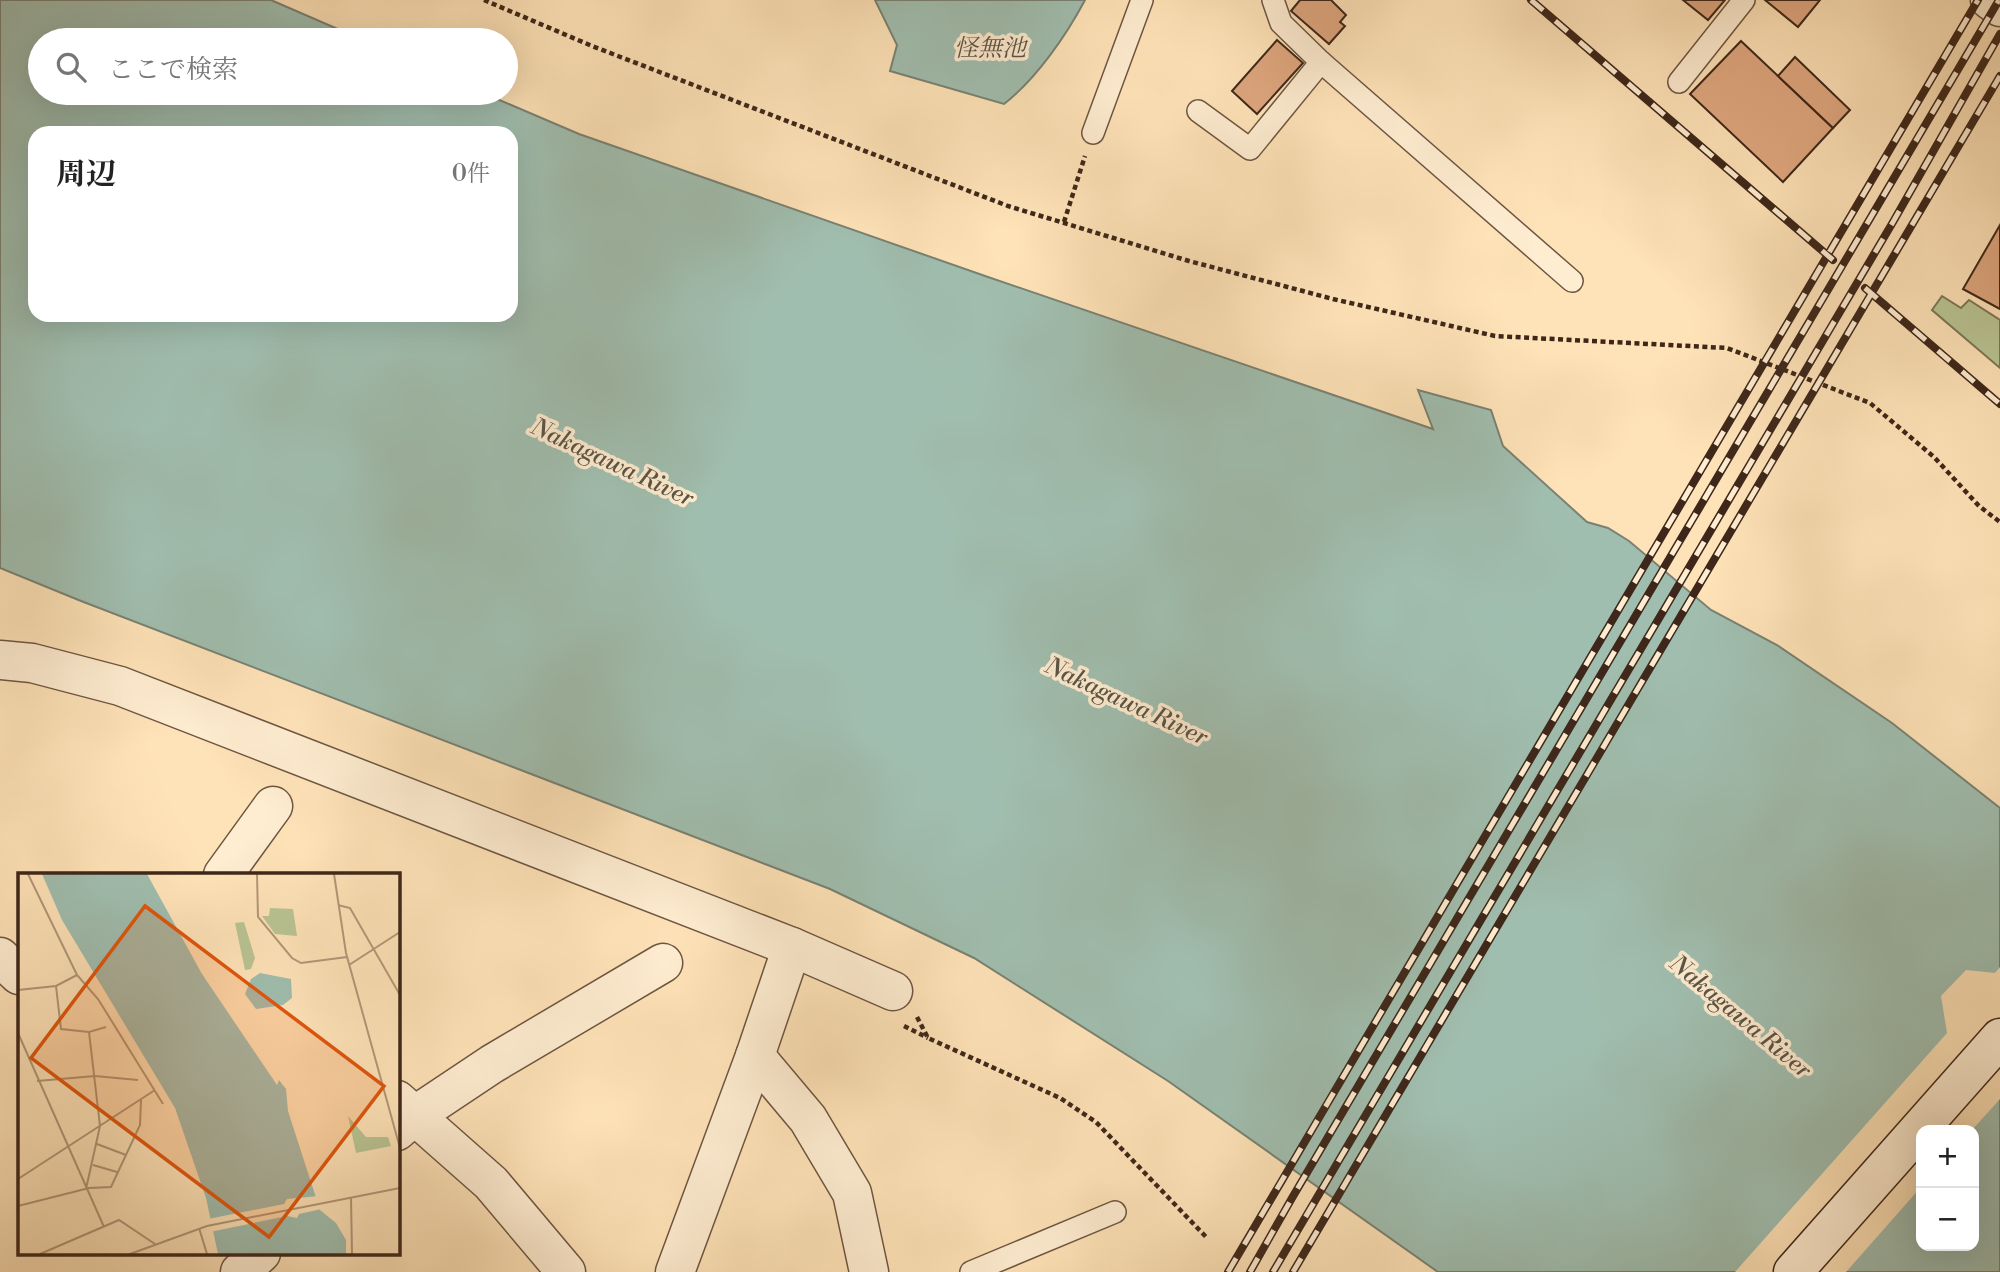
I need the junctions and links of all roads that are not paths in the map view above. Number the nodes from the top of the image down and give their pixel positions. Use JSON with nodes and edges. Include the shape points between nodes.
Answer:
{"nodes":[{"id":1,"x":1142,"y":0,"type":"edge"},
{"id":2,"x":1273,"y":0,"type":"edge"},
{"id":3,"x":1744,"y":0,"type":"edge"},
{"id":4,"x":1990,"y":0,"type":"edge"},
{"id":5,"x":2000,"y":8,"type":"edge"},
{"id":6,"x":1321,"y":62,"type":"junction"},
{"id":7,"x":1679,"y":82,"type":"dead end"},
{"id":8,"x":1198,"y":111,"type":"dead end"},
{"id":9,"x":1093,"y":133,"type":"road end"},
{"id":10,"x":1572,"y":282,"type":"dead end"},
{"id":11,"x":0,"y":660,"type":"edge"},
{"id":12,"x":273,"y":806,"type":"dead end"},
{"id":13,"x":224,"y":873,"type":"edge"},
{"id":14,"x":792,"y":947,"type":"junction"},
{"id":15,"x":0,"y":957,"type":"edge"},
{"id":16,"x":663,"y":963,"type":"dead end"},
{"id":17,"x":18,"y":974,"type":"edge"},
{"id":18,"x":893,"y":991,"type":"road end"},
{"id":19,"x":2000,"y":1038,"type":"edge"},
{"id":20,"x":755,"y":1056,"type":"junction"},
{"id":21,"x":403,"y":1116,"type":"edge"},
{"id":22,"x":1115,"y":1212,"type":"dead end"},
{"id":23,"x":260,"y":1254,"type":"edge"},
{"id":24,"x":240,"y":1272,"type":"edge"},
{"id":25,"x":566,"y":1272,"type":"edge"},
{"id":26,"x":675,"y":1272,"type":"edge"},
{"id":27,"x":869,"y":1272,"type":"edge"},
{"id":28,"x":971,"y":1272,"type":"edge"},
{"id":29,"x":1793,"y":1272,"type":"edge"}],
"edges":[{"from":1,"to":9,"type":"lane"},
{"from":2,"to":6,"type":"lane","via":[[1280,23]]},
{"from":3,"to":7,"type":"lane"},
{"from":4,"to":5,"type":"street"},
{"from":6,"to":8,"type":"lane","via":[[1250,149]]},
{"from":6,"to":10,"type":"lane"},
{"from":11,"to":14,"type":"street","via":[[32,663],[120,686]]},
{"from":12,"to":13,"type":"street"},
{"from":14,"to":18,"type":"street"},
{"from":14,"to":20,"type":"street"},
{"from":15,"to":17,"type":"street"},
{"from":16,"to":21,"type":"street"},
{"from":19,"to":29,"type":"street"},
{"from":20,"to":26,"type":"street"},
{"from":20,"to":27,"type":"street","via":[[808,1119],[852,1193]]},
{"from":21,"to":25,"type":"street","via":[[491,1183]]},
{"from":22,"to":28,"type":"lane"},
{"from":23,"to":24,"type":"street"}]}
